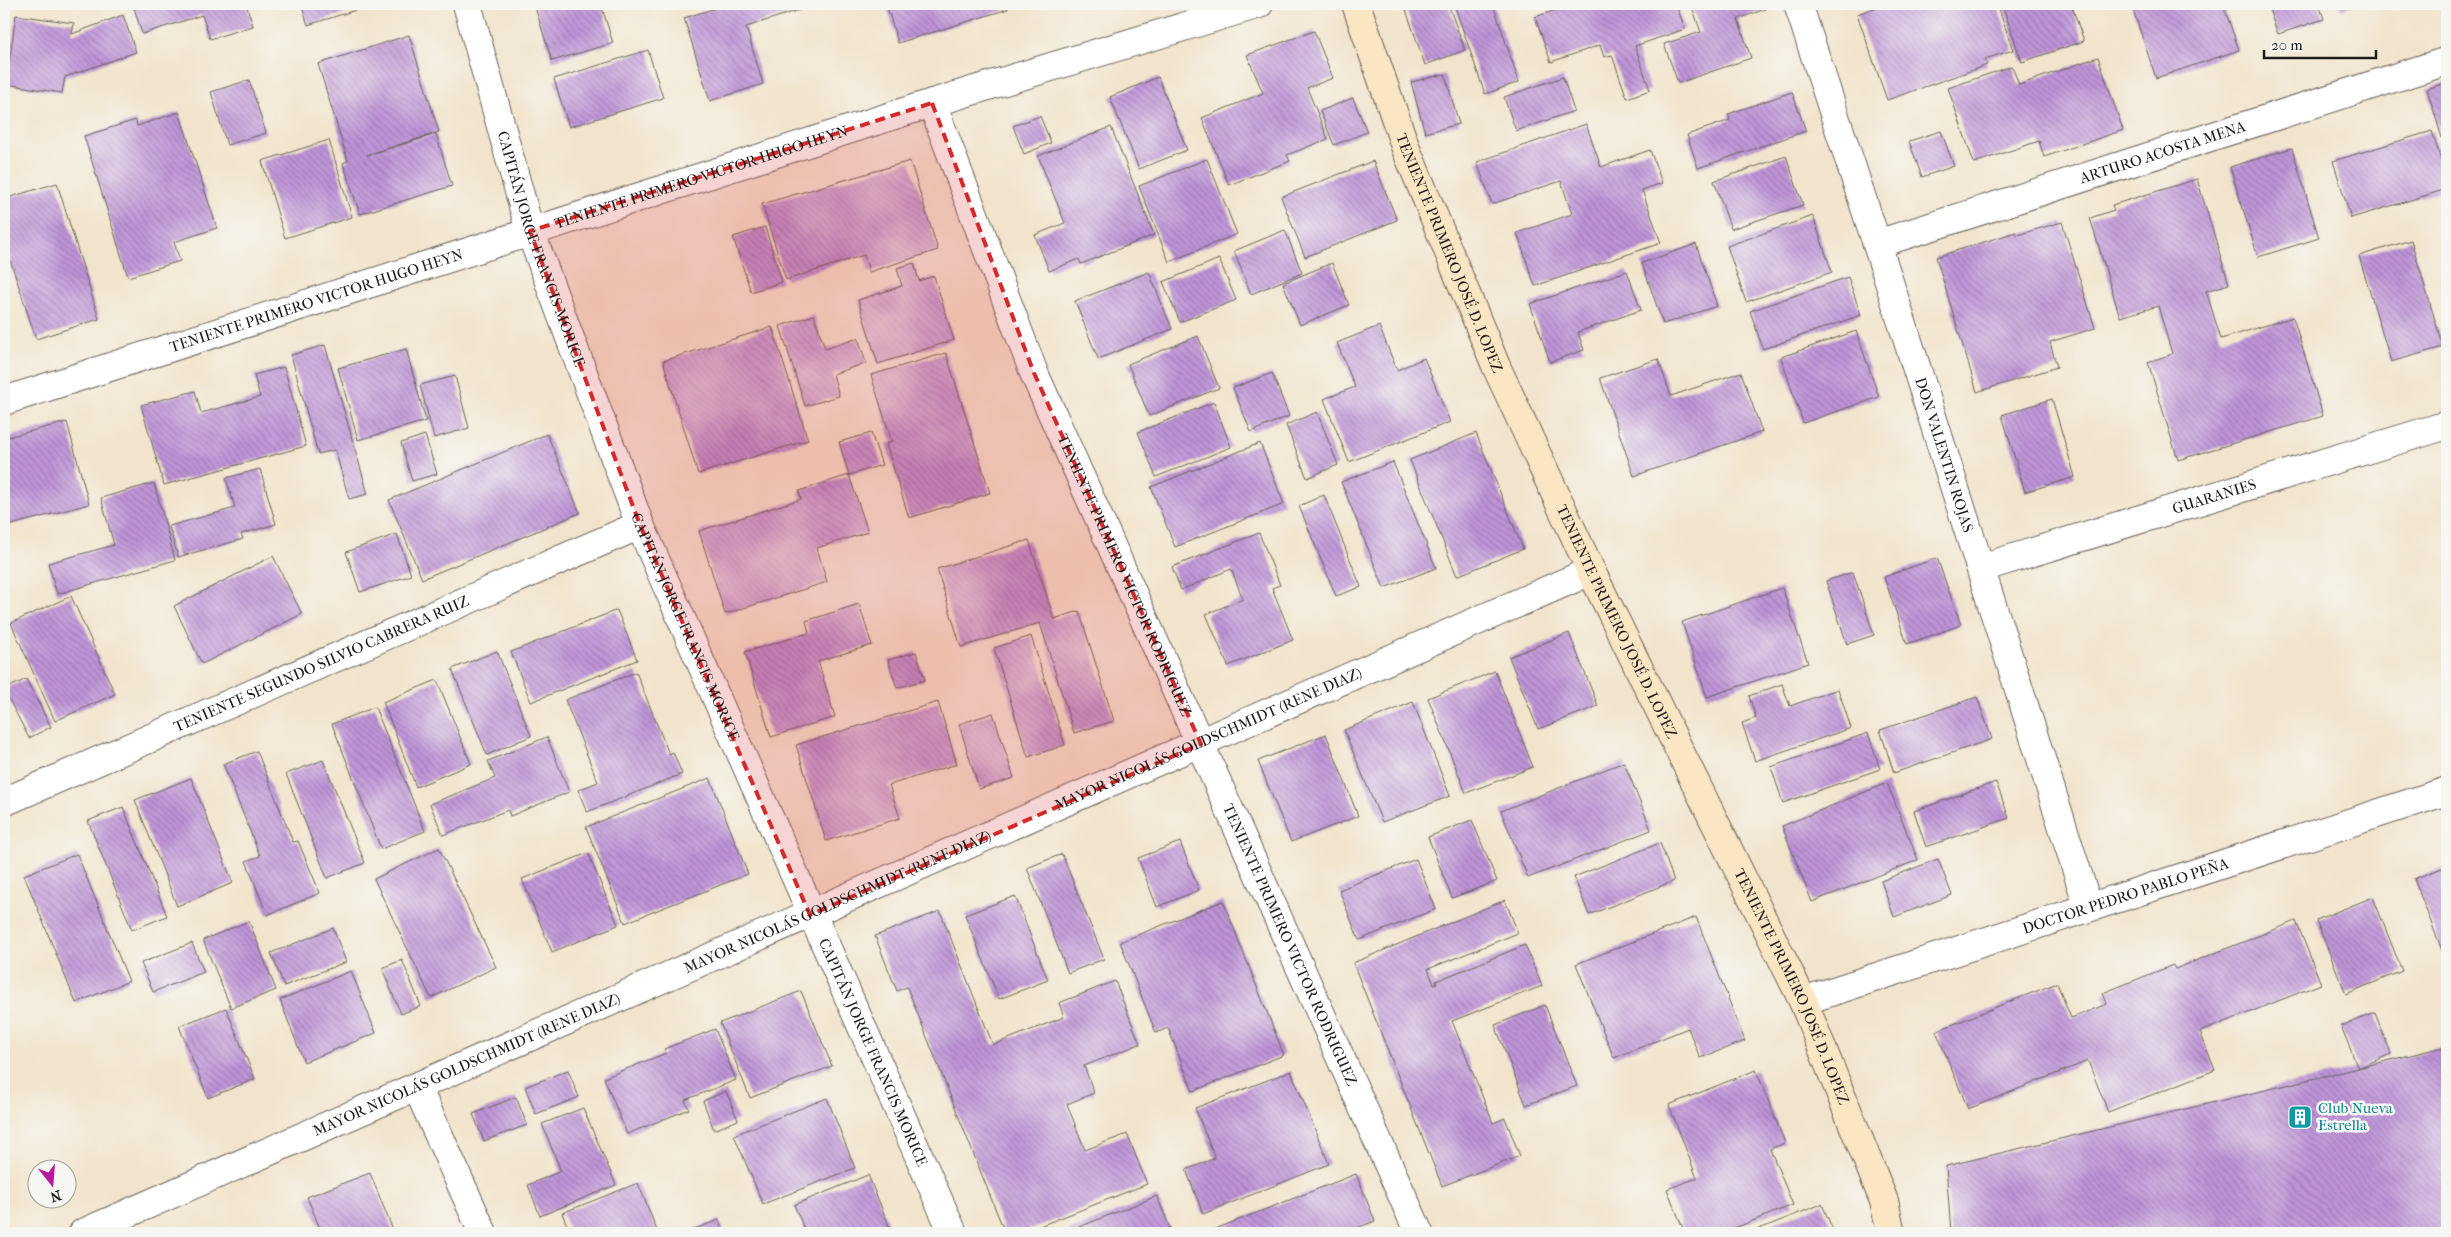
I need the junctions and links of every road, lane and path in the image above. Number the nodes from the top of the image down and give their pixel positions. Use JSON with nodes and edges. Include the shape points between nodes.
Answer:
{"nodes":[{"id":1,"x":467,"y":4,"type":"edge"},
{"id":2,"x":1259,"y":4,"type":"edge"},
{"id":3,"x":1356,"y":4,"type":"edge"},
{"id":4,"x":1798,"y":4,"type":"edge"},
{"id":5,"x":2447,"y":61,"type":"edge"},
{"id":6,"x":932,"y":103,"type":"junction"},
{"id":7,"x":530,"y":231,"type":"junction"},
{"id":8,"x":1878,"y":244,"type":"junction"},
{"id":9,"x":4,"y":401,"type":"edge"},
{"id":10,"x":2447,"y":425,"type":"edge"},
{"id":11,"x":640,"y":525,"type":"junction"},
{"id":12,"x":1981,"y":568,"type":"junction"},
{"id":13,"x":1591,"y":571,"type":"junction"},
{"id":14,"x":1201,"y":744,"type":"junction"},
{"id":15,"x":2447,"y":791,"type":"edge"},
{"id":16,"x":4,"y":802,"type":"edge"},
{"id":17,"x":2088,"y":906,"type":"junction"},
{"id":18,"x":810,"y":914,"type":"junction"},
{"id":19,"x":1803,"y":1001,"type":"junction"},
{"id":20,"x":417,"y":1088,"type":"junction"},
{"id":21,"x":83,"y":1233,"type":"edge"},
{"id":22,"x":483,"y":1233,"type":"edge"},
{"id":23,"x":953,"y":1233,"type":"edge"},
{"id":24,"x":1419,"y":1233,"type":"edge"},
{"id":25,"x":1891,"y":1233,"type":"edge"}],
"edges":[{"from":1,"to":7,"type":"street","name":"CAPITÁN JORGE FRANCIS MORICE"},
{"from":2,"to":6,"type":"street","name":"TENIENTE PRIMERO VICTOR HUGO HEYN"},
{"from":3,"to":13,"type":"street","name":"TENIENTE PRIMERO JOSÉ D. LOPEZ","via":[[1406,149],[1496,366]]},
{"from":4,"to":8,"type":"street","name":"DON VALENTIN ROJAS"},
{"from":5,"to":8,"type":"street","name":"ARTURO ACOSTA MENA"},
{"from":6,"to":7,"type":"street","name":"TENIENTE PRIMERO VICTOR HUGO HEYN"},
{"from":6,"to":14,"type":"street","name":"TENIENTE PRIMERO VICTOR RODRIGUEZ","via":[[1034,373]]},
{"from":7,"to":9,"type":"street","name":"TENIENTE PRIMERO VICTOR HUGO HEYN"},
{"from":7,"to":11,"type":"street","name":"CAPITÁN JORGE FRANCIS MORICE"},
{"from":8,"to":12,"type":"street","name":"DON VALENTIN ROJAS"},
{"from":10,"to":12,"type":"street","name":"GUARANIES"},
{"from":11,"to":16,"type":"street","name":"TENIENTE SEGUNDO SILVIO CABRERA RUIZ"},
{"from":11,"to":18,"type":"street","name":"CAPITÁN JORGE FRANCIS MORICE"},
{"from":12,"to":17,"type":"street","name":"DON VALENTIN ROJAS"},
{"from":13,"to":14,"type":"street","name":"MAYOR NICOLÁS GOLDSCHMIDT (RENE DIAZ)"},
{"from":13,"to":19,"type":"street","name":"TENIENTE PRIMERO JOSÉ D. LOPEZ"},
{"from":14,"to":18,"type":"street","name":"MAYOR NICOLÁS GOLDSCHMIDT (RENE DIAZ)"},
{"from":14,"to":24,"type":"street","name":"TENIENTE PRIMERO VICTOR RODRIGUEZ"},
{"from":15,"to":17,"type":"street","name":"DOCTOR PEDRO PABLO PEÑA","via":[[2194,875]]},
{"from":17,"to":19,"type":"street","name":"DOCTOR PEDRO PABLO PEÑA"},
{"from":18,"to":20,"type":"street","name":"MAYOR NICOLÁS GOLDSCHMIDT (RENE DIAZ)"},
{"from":18,"to":23,"type":"street","name":"CAPITÁN JORGE FRANCIS MORICE"},
{"from":19,"to":25,"type":"street","name":"TENIENTE PRIMERO JOSÉ D. LOPEZ","via":[[1884,1201]]},
{"from":20,"to":21,"type":"street","name":"MAYOR NICOLÁS GOLDSCHMIDT (RENE DIAZ)"},
{"from":20,"to":22,"type":"street"}]}
